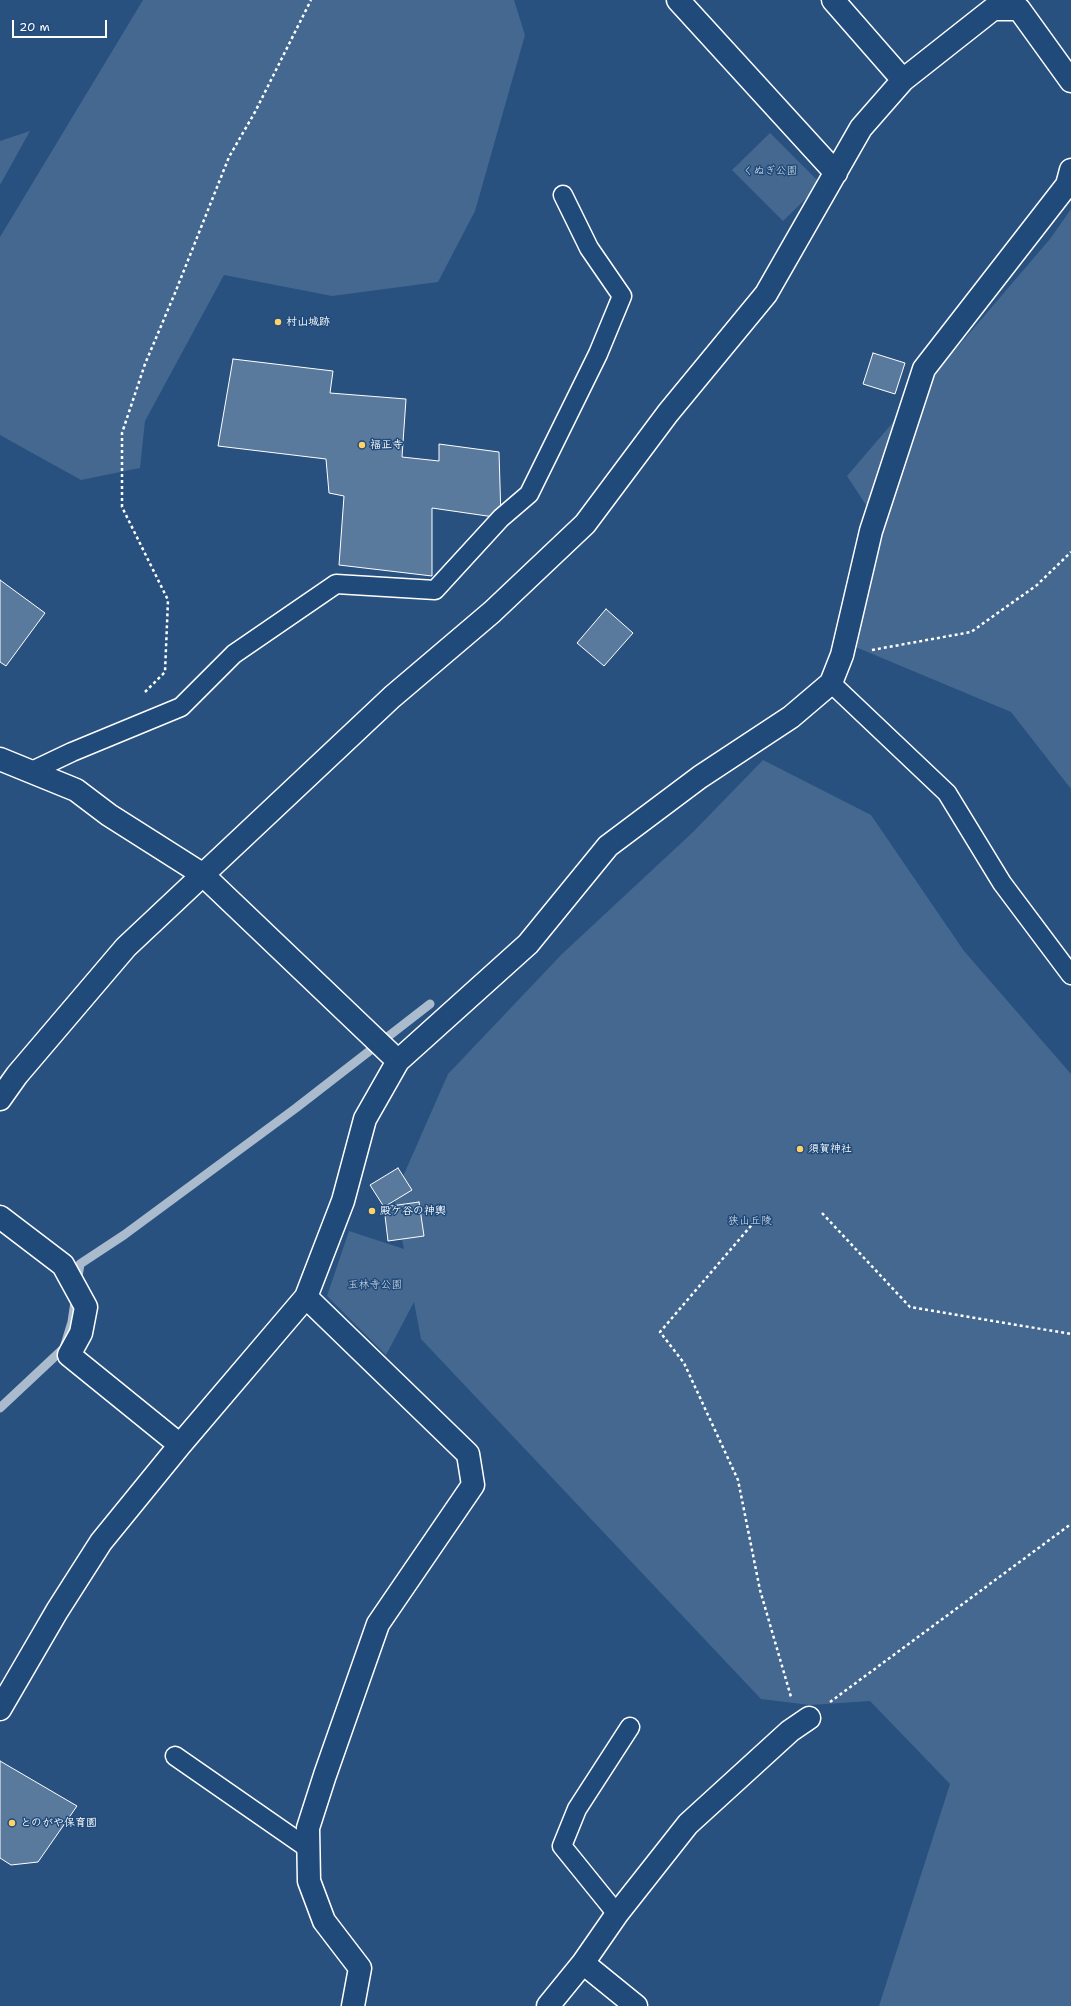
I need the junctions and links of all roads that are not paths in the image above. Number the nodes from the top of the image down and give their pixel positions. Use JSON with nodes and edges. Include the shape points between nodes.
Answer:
{"nodes":[{"id":1,"x":678,"y":0,"type":"edge"},
{"id":2,"x":833,"y":0,"type":"edge"},
{"id":3,"x":903,"y":80,"type":"junction"},
{"id":4,"x":1071,"y":81,"type":"edge"},
{"id":5,"x":1071,"y":170,"type":"edge"},
{"id":6,"x":836,"y":173,"type":"junction"},
{"id":7,"x":564,"y":195,"type":"dead end"},
{"id":8,"x":831,"y":683,"type":"junction"},
{"id":9,"x":0,"y":759,"type":"edge"},
{"id":10,"x":32,"y":771,"type":"junction"},
{"id":11,"x":202,"y":874,"type":"junction"},
{"id":12,"x":1071,"y":975,"type":"edge"},
{"id":13,"x":398,"y":1061,"type":"junction"},
{"id":14,"x":0,"y":1099,"type":"edge"},
{"id":15,"x":0,"y":1217,"type":"edge"},
{"id":16,"x":306,"y":1297,"type":"junction"},
{"id":17,"x":180,"y":1445,"type":"junction"},
{"id":18,"x":0,"y":1709,"type":"edge"},
{"id":19,"x":804,"y":1721,"type":"road end"},
{"id":20,"x":630,"y":1727,"type":"dead end"},
{"id":21,"x":175,"y":1756,"type":"dead end"},
{"id":22,"x":308,"y":1849,"type":"junction"},
{"id":23,"x":617,"y":1914,"type":"junction"},
{"id":24,"x":583,"y":1963,"type":"junction"},
{"id":25,"x":353,"y":2006,"type":"edge"},
{"id":26,"x":548,"y":2006,"type":"edge"},
{"id":27,"x":636,"y":2006,"type":"edge"}],
"edges":[{"from":1,"to":6,"type":"street"},
{"from":2,"to":3,"type":"street"},
{"from":3,"to":4,"type":"street","via":[[993,9],[1018,9]]},
{"from":3,"to":6,"type":"street","via":[[861,128]]},
{"from":5,"to":8,"type":"street","via":[[1067,185],[924,369],[871,531],[842,655]]},
{"from":6,"to":11,"type":"street","via":[[766,294],[668,413],[584,524],[492,612],[392,697]]},
{"from":7,"to":10,"type":"lane","via":[[589,248],[622,296],[598,354],[529,494],[501,518],[435,590],[336,584],[234,654],[181,707]]},
{"from":8,"to":12,"type":"lane","via":[[947,793],[1002,883]]},
{"from":8,"to":13,"type":"street","via":[[791,717],[700,777],[608,846],[528,944]]},
{"from":9,"to":10,"type":"street"},
{"from":10,"to":11,"type":"street","via":[[76,790],[109,815]]},
{"from":11,"to":13,"type":"street"},
{"from":11,"to":14,"type":"street","via":[[126,947],[17,1075]]},
{"from":13,"to":16,"type":"street","via":[[365,1119],[343,1201]]},
{"from":15,"to":17,"type":"street","via":[[63,1265],[86,1307],[81,1333],[68,1355]]},
{"from":16,"to":17,"type":"street"},
{"from":16,"to":22,"type":"street","via":[[468,1454],[473,1485],[378,1624],[308,1828]]},
{"from":17,"to":18,"type":"street","via":[[101,1542],[56,1611]]},
{"from":19,"to":23,"type":"street","via":[[688,1824]]},
{"from":20,"to":23,"type":"lane","via":[[577,1809],[562,1846]]},
{"from":21,"to":22,"type":"lane"},
{"from":22,"to":25,"type":"street","via":[[309,1881],[324,1921],[360,1968]]},
{"from":23,"to":24,"type":"street"},
{"from":24,"to":26,"type":"street"},
{"from":24,"to":27,"type":"street"}]}
